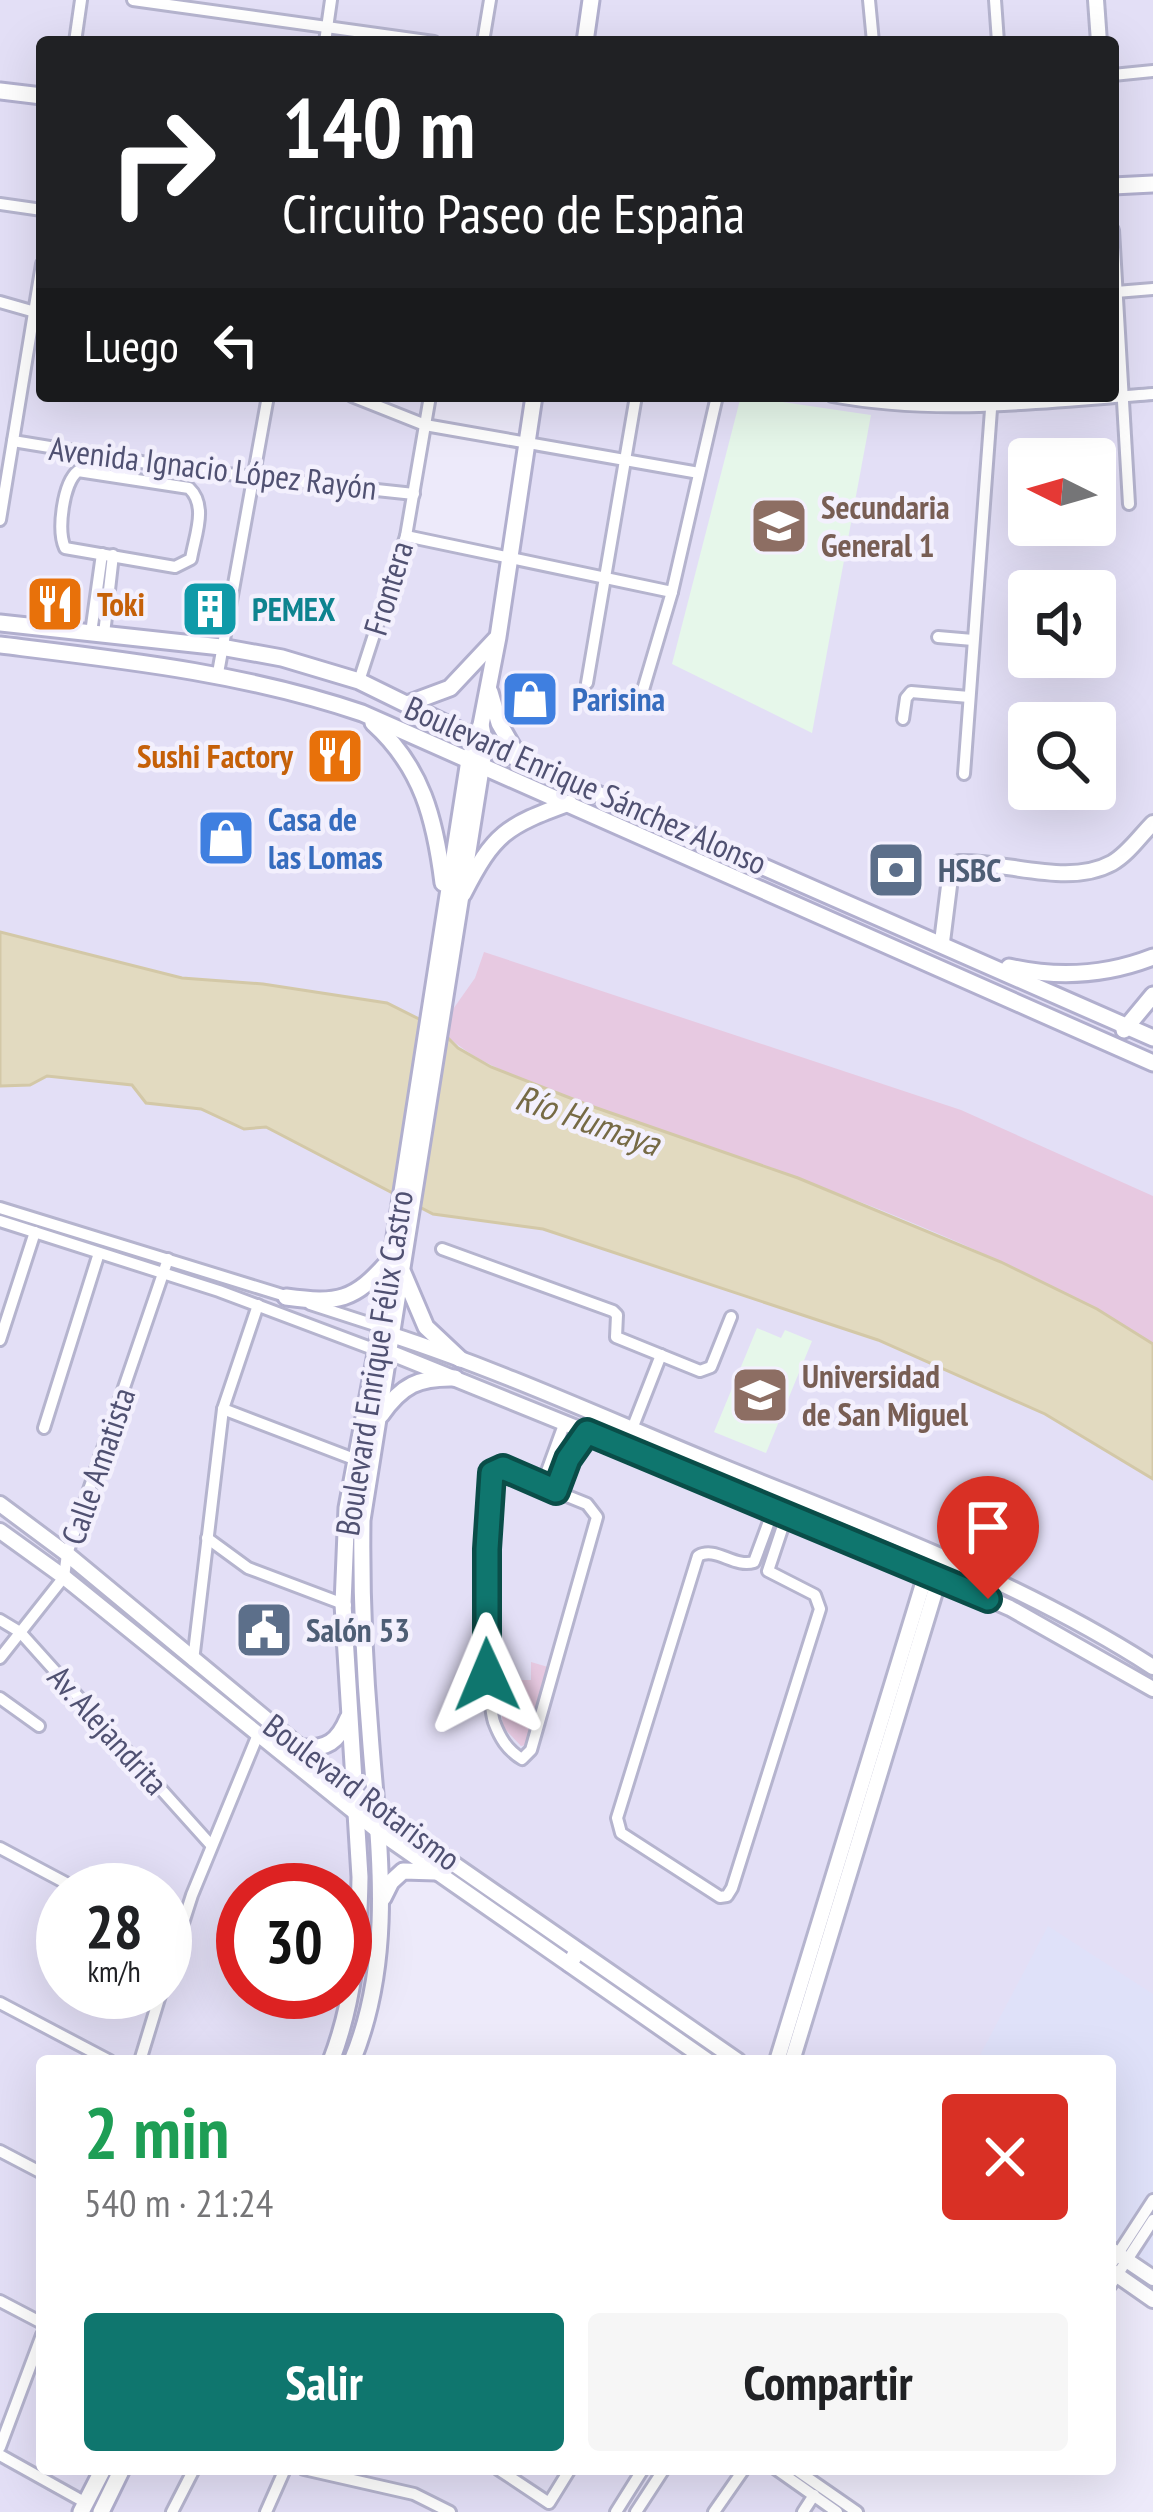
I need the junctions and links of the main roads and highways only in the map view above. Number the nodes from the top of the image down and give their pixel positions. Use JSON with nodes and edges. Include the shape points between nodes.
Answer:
{"nodes":[{"id":1,"x":591,"y":0,"type":"edge"},
{"id":2,"x":586,"y":36,"type":"edge"},
{"id":3,"x":0,"y":91,"type":"edge"},
{"id":4,"x":36,"y":96,"type":"edge"},
{"id":5,"x":1153,"y":184,"type":"edge"},
{"id":6,"x":1119,"y":186,"type":"edge"},
{"id":7,"x":533,"y":402,"type":"edge"},
{"id":8,"x":0,"y":623,"type":"edge"},
{"id":9,"x":498,"y":637,"type":"junction"},
{"id":10,"x":0,"y":646,"type":"edge"},
{"id":11,"x":489,"y":687,"type":"junction"},
{"id":12,"x":407,"y":704,"type":"junction"},
{"id":13,"x":362,"y":713,"type":"junction"},
{"id":14,"x":480,"y":736,"type":"junction"},
{"id":15,"x":520,"y":760,"type":"junction"},
{"id":16,"x":475,"y":762,"type":"junction"},
{"id":17,"x":568,"y":803,"type":"junction"},
{"id":18,"x":450,"y":912,"type":"junction"},
{"id":19,"x":1153,"y":957,"type":"edge"},
{"id":20,"x":984,"y":961,"type":"junction"},
{"id":21,"x":1153,"y":995,"type":"edge"},
{"id":22,"x":1126,"y":1026,"type":"junction"},
{"id":23,"x":1151,"y":1033,"type":"edge"},
{"id":24,"x":1113,"y":1045,"type":"junction"},
{"id":25,"x":1131,"y":1053,"type":"junction"},
{"id":26,"x":1153,"y":1064,"type":"edge"},
{"id":27,"x":396,"y":1263,"type":"junction"},
{"id":28,"x":286,"y":1297,"type":"road end"},
{"id":29,"x":384,"y":1341,"type":"junction"},
{"id":30,"x":460,"y":1359,"type":"road end"},
{"id":31,"x":455,"y":1378,"type":"road end"},
{"id":32,"x":376,"y":1422,"type":"junction"},
{"id":33,"x":349,"y":1716,"type":"junction"},
{"id":34,"x":301,"y":1748,"type":"road end"},
{"id":35,"x":436,"y":1871,"type":"road end"},
{"id":36,"x":381,"y":1900,"type":"junction"},
{"id":37,"x":333,"y":2055,"type":"edge"},
{"id":38,"x":354,"y":2055,"type":"edge"},
{"id":39,"x":101,"y":2475,"type":"edge"},
{"id":40,"x":117,"y":2475,"type":"edge"},
{"id":41,"x":89,"y":2509,"type":"edge"}],
"edges":[{"from":1,"to":2,"type":"main road"},
{"from":3,"to":4,"type":"main road"},
{"from":5,"to":6,"type":"main road"},
{"from":7,"to":9,"type":"main road","name":"Boulevard Enrique Félix Castro"},
{"from":8,"to":12,"type":"main road","name":"Boulevard Enrique Sánchez Alonso","via":[[282,658]]},
{"from":9,"to":11,"type":"main road","name":"Boulevard Enrique Félix Castro"},
{"from":9,"to":12,"type":"main road","via":[[450,688]]},
{"from":10,"to":13,"type":"main road","name":"Boulevard Enrique Sánchez Alonso","via":[[218,673]]},
{"from":11,"to":14,"type":"main road","name":"Boulevard Enrique Félix Castro"},
{"from":11,"to":15,"type":"main road"},
{"from":12,"to":14,"type":"main road","name":"Boulevard Enrique Sánchez Alonso"},
{"from":13,"to":16,"type":"main road","name":"Boulevard Enrique Sánchez Alonso"},
{"from":13,"to":18,"type":"main road","via":[[422,784]]},
{"from":14,"to":15,"type":"main road","name":"Boulevard Enrique Sánchez Alonso"},
{"from":14,"to":16,"type":"main road","name":"Boulevard Enrique Félix Castro"},
{"from":15,"to":20,"type":"main road","name":"Boulevard Enrique Sánchez Alonso"},
{"from":16,"to":17,"type":"main road","name":"Boulevard Enrique Sánchez Alonso"},
{"from":16,"to":18,"type":"main road","name":"Boulevard Enrique Félix Castro"},
{"from":17,"to":18,"type":"main road","via":[[496,839]]},
{"from":17,"to":24,"type":"main road","name":"Boulevard Enrique Sánchez Alonso"},
{"from":18,"to":27,"type":"main road","name":"Boulevard Enrique Félix Castro"},
{"from":19,"to":20,"type":"main road","via":[[1069,974]]},
{"from":20,"to":22,"type":"main road","name":"Boulevard Enrique Sánchez Alonso"},
{"from":21,"to":22,"type":"main road"},
{"from":22,"to":23,"type":"main road","name":"Boulevard Enrique Sánchez Alonso"},
{"from":22,"to":24,"type":"main road"},
{"from":23,"to":25,"type":"main road"},
{"from":24,"to":25,"type":"main road","name":"Boulevard Enrique Sánchez Alonso"},
{"from":25,"to":26,"type":"main road","name":"Boulevard Enrique Sánchez Alonso"},
{"from":27,"to":28,"type":"main road","via":[[350,1296]]},
{"from":27,"to":29,"type":"main road","name":"Boulevard Enrique Félix Castro"},
{"from":27,"to":30,"type":"main road","via":[[426,1327]]},
{"from":29,"to":32,"type":"main road","name":"Boulevard Enrique Félix Castro"},
{"from":29,"to":33,"type":"main road","name":"Boulevard Enrique Félix Castro","via":[[347,1508]]},
{"from":31,"to":32,"type":"main road","via":[[414,1382]]},
{"from":32,"to":36,"type":"main road","name":"Boulevard Enrique Félix Castro","via":[[362,1520],[362,1606]]},
{"from":33,"to":34,"type":"main road","via":[[335,1741]]},
{"from":33,"to":37,"type":"main road","name":"Boulevard Enrique Félix Castro","via":[[357,1955]]},
{"from":35,"to":36,"type":"main road","via":[[403,1871]]},
{"from":36,"to":38,"type":"main road","name":"Boulevard Enrique Félix Castro","via":[[373,1995]]},
{"from":39,"to":41,"type":"main road"},
{"from":40,"to":41,"type":"main road"}]}
